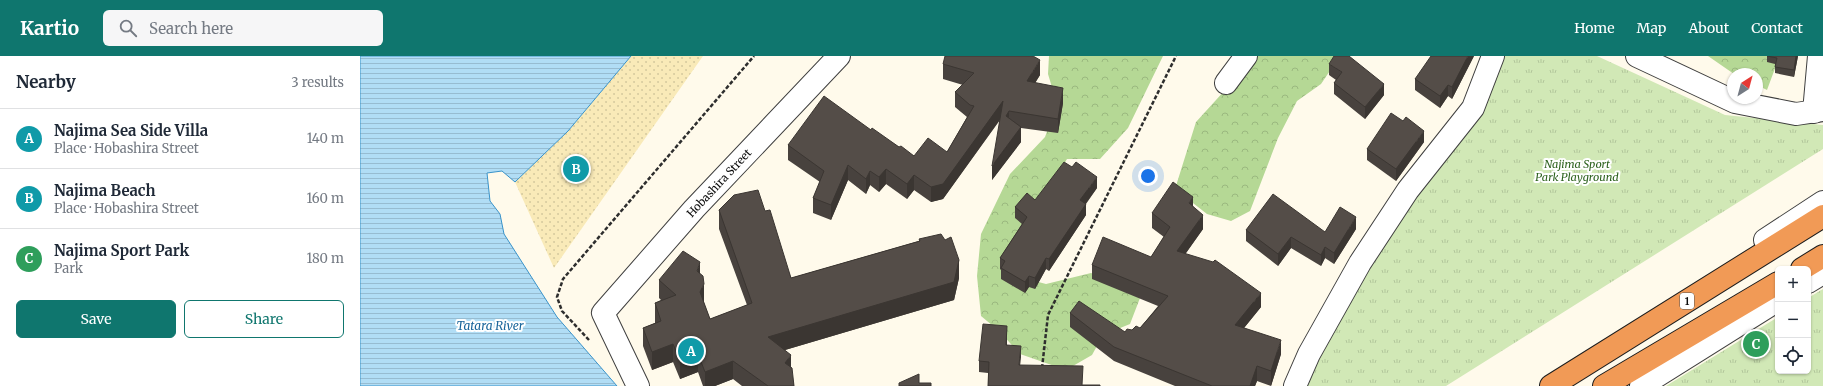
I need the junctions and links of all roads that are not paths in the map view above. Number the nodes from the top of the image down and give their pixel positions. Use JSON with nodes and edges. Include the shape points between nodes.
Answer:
{"nodes":[{"id":1,"x":839,"y":56,"type":"edge"},
{"id":2,"x":1246,"y":56,"type":"edge"},
{"id":3,"x":1493,"y":56,"type":"edge"},
{"id":4,"x":1637,"y":56,"type":"edge"},
{"id":5,"x":1819,"y":56,"type":"edge"},
{"id":6,"x":1226,"y":83,"type":"dead end"},
{"id":7,"x":1819,"y":111,"type":"edge"},
{"id":8,"x":1823,"y":202,"type":"edge"},
{"id":9,"x":1823,"y":216,"type":"edge"},
{"id":10,"x":1823,"y":256,"type":"edge"},
{"id":11,"x":1807,"y":266,"type":"edge"},
{"id":12,"x":1823,"y":273,"type":"edge"},
{"id":13,"x":1811,"y":280,"type":"edge"},
{"id":14,"x":1775,"y":285,"type":"edge"},
{"id":15,"x":1775,"y":302,"type":"edge"},
{"id":16,"x":638,"y":386,"type":"edge"},
{"id":17,"x":1294,"y":386,"type":"edge"},
{"id":18,"x":1541,"y":386,"type":"edge"},
{"id":19,"x":1551,"y":386,"type":"edge"},
{"id":20,"x":1604,"y":386,"type":"edge"},
{"id":21,"x":1641,"y":386,"type":"edge"}],
"edges":[{"from":1,"to":16,"type":"street","name":"Hobashira Street","via":[[694,209],[604,313]]},
{"from":2,"to":6,"type":"street"},
{"from":3,"to":17,"type":"street","via":[[1473,108],[1408,190],[1360,263]]},
{"from":4,"to":7,"type":"street","via":[[1735,102],[1796,114]]},
{"from":5,"to":7,"type":"street"},
{"from":8,"to":18,"type":"street","via":[[1594,354]]},
{"from":9,"to":19,"type":"highway","number":"1"},
{"from":10,"to":11,"type":"highway"},
{"from":12,"to":13,"type":"street"},
{"from":14,"to":20,"type":"highway"},
{"from":15,"to":21,"type":"street"}]}
